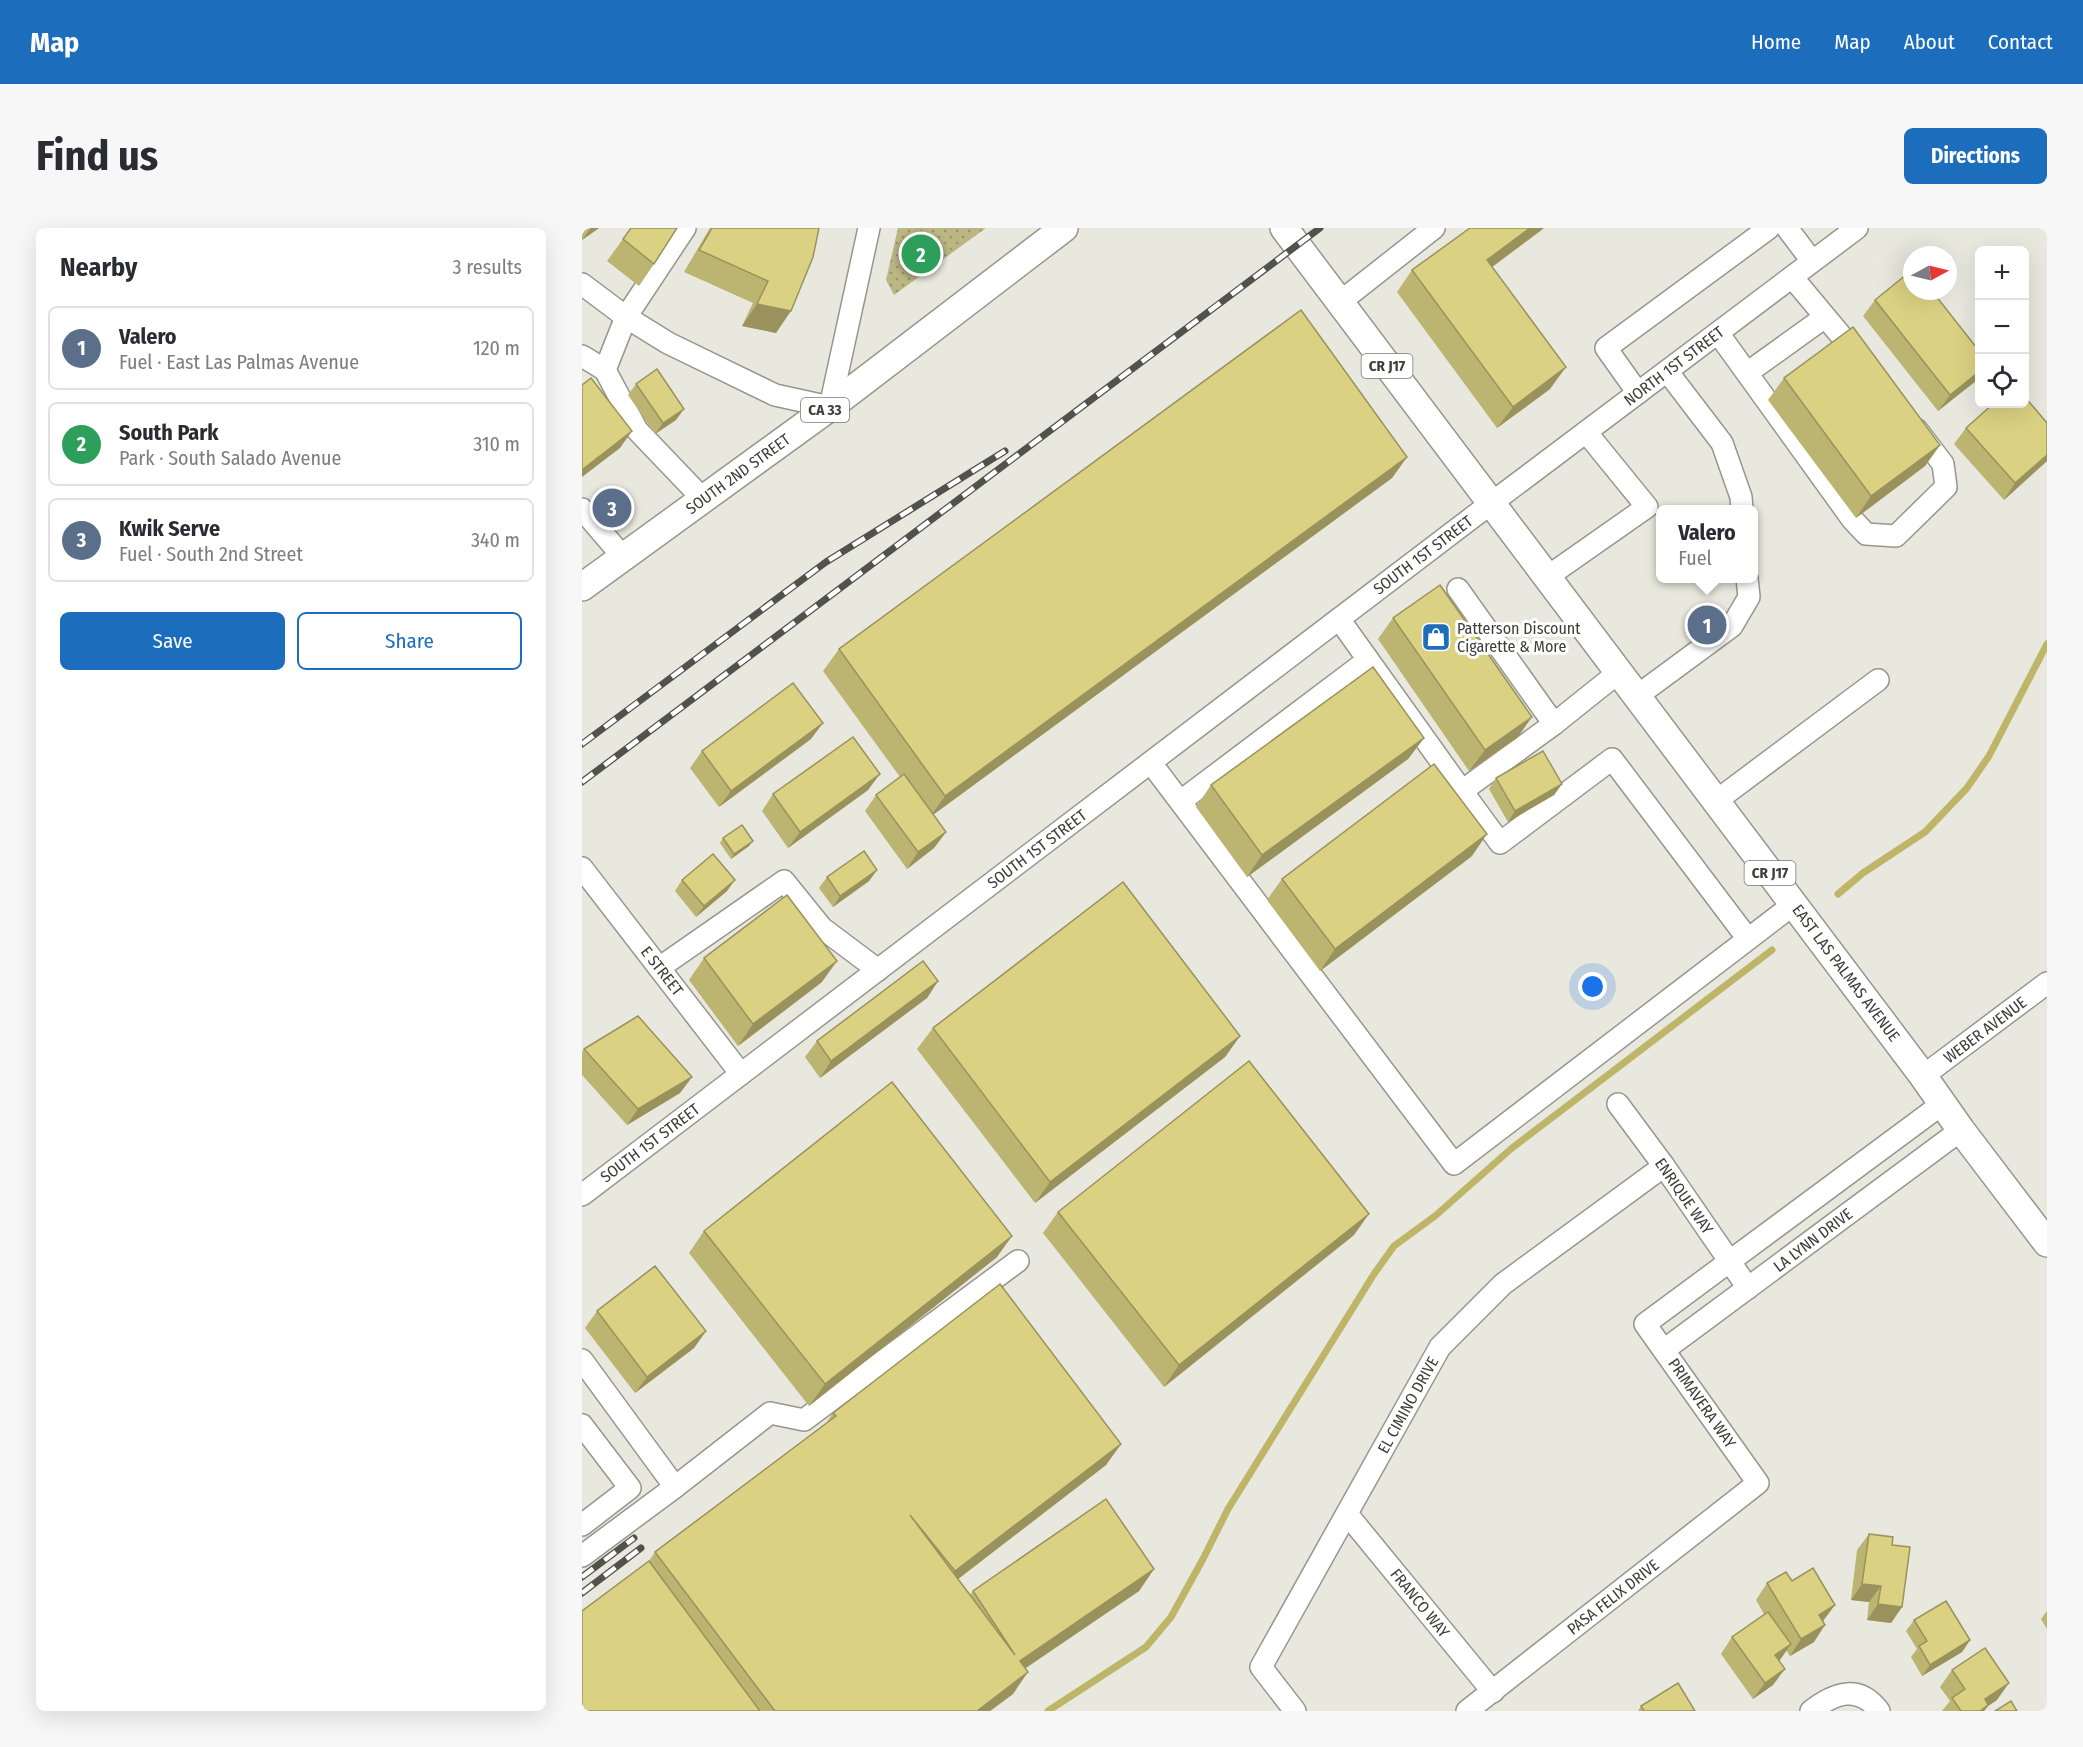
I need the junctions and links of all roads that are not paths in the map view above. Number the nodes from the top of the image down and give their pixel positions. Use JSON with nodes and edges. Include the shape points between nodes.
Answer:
{"nodes":[{"id":1,"x":685,"y":228,"type":"edge"},
{"id":2,"x":869,"y":228,"type":"edge"},
{"id":3,"x":1064,"y":228,"type":"edge"},
{"id":4,"x":1284,"y":228,"type":"edge"},
{"id":5,"x":1434,"y":228,"type":"edge"},
{"id":6,"x":1768,"y":228,"type":"edge"},
{"id":7,"x":1787,"y":228,"type":"edge"},
{"id":8,"x":1857,"y":228,"type":"edge"},
{"id":9,"x":1812,"y":261,"type":"junction"},
{"id":10,"x":1792,"y":277,"type":"junction"},
{"id":11,"x":584,"y":290,"type":"edge"},
{"id":12,"x":1340,"y":302,"type":"junction"},
{"id":13,"x":626,"y":317,"type":"junction"},
{"id":14,"x":1825,"y":317,"type":"junction"},
{"id":15,"x":1718,"y":333,"type":"junction"},
{"id":16,"x":582,"y":356,"type":"edge"},
{"id":17,"x":605,"y":370,"type":"junction"},
{"id":18,"x":1667,"y":371,"type":"junction"},
{"id":19,"x":1873,"y":372,"type":"edge"},
{"id":20,"x":1747,"y":373,"type":"junction"},
{"id":21,"x":1638,"y":393,"type":"junction"},
{"id":22,"x":830,"y":407,"type":"junction"},
{"id":23,"x":1908,"y":418,"type":"edge"},
{"id":24,"x":1586,"y":432,"type":"junction"},
{"id":25,"x":703,"y":499,"type":"junction"},
{"id":26,"x":1491,"y":503,"type":"junction"},
{"id":27,"x":1742,"y":505,"type":"edge"},
{"id":28,"x":582,"y":509,"type":"edge"},
{"id":29,"x":623,"y":557,"type":"junction"},
{"id":30,"x":1547,"y":578,"type":"junction"},
{"id":31,"x":1748,"y":583,"type":"edge"},
{"id":32,"x":582,"y":587,"type":"edge"},
{"id":33,"x":1458,"y":589,"type":"dead end"},
{"id":34,"x":1339,"y":619,"type":"junction"},
{"id":35,"x":1368,"y":660,"type":"junction"},
{"id":36,"x":1619,"y":672,"type":"junction"},
{"id":37,"x":1878,"y":680,"type":"dead end"},
{"id":38,"x":1637,"y":696,"type":"junction"},
{"id":39,"x":1554,"y":724,"type":"junction"},
{"id":40,"x":1151,"y":763,"type":"junction"},
{"id":41,"x":1462,"y":791,"type":"junction"},
{"id":42,"x":1180,"y":801,"type":"junction"},
{"id":43,"x":1716,"y":801,"type":"junction"},
{"id":44,"x":582,"y":868,"type":"edge"},
{"id":45,"x":1794,"y":904,"type":"junction"},
{"id":46,"x":1748,"y":939,"type":"junction"},
{"id":47,"x":659,"y":968,"type":"junction"},
{"id":48,"x":878,"y":970,"type":"junction"},
{"id":49,"x":2047,"y":983,"type":"edge"},
{"id":50,"x":741,"y":1074,"type":"junction"},
{"id":51,"x":1923,"y":1076,"type":"junction"},
{"id":52,"x":1618,"y":1104,"type":"dead end"},
{"id":53,"x":1942,"y":1104,"type":"junction"},
{"id":54,"x":1961,"y":1130,"type":"junction"},
{"id":55,"x":1664,"y":1166,"type":"junction"},
{"id":56,"x":582,"y":1195,"type":"edge"},
{"id":57,"x":2047,"y":1243,"type":"edge"},
{"id":58,"x":1018,"y":1262,"type":"dead end"},
{"id":59,"x":1729,"y":1262,"type":"junction"},
{"id":60,"x":1748,"y":1288,"type":"junction"},
{"id":61,"x":1645,"y":1324,"type":"joint"},
{"id":62,"x":1664,"y":1350,"type":"junction"},
{"id":63,"x":582,"y":1360,"type":"edge"},
{"id":64,"x":582,"y":1425,"type":"edge"},
{"id":65,"x":1758,"y":1483,"type":"joint"},
{"id":66,"x":675,"y":1487,"type":"junction"},
{"id":67,"x":1347,"y":1514,"type":"junction"},
{"id":68,"x":584,"y":1518,"type":"edge"},
{"id":69,"x":582,"y":1556,"type":"edge"},
{"id":70,"x":1493,"y":1692,"type":"junction"},
{"id":71,"x":1295,"y":1711,"type":"edge"},
{"id":72,"x":1467,"y":1711,"type":"edge"},
{"id":73,"x":1810,"y":1711,"type":"edge"},
{"id":74,"x":1879,"y":1711,"type":"edge"}],
"edges":[{"from":1,"to":13,"type":"street"},
{"from":2,"to":22,"type":"street"},
{"from":3,"to":22,"type":"main road","name":"SOUTH 2ND STREET","number":"CA 33"},
{"from":4,"to":12,"type":"main road","number":"CR J17"},
{"from":5,"to":12,"type":"street"},
{"from":6,"to":21,"type":"street","via":[[1606,348]]},
{"from":7,"to":9,"type":"street"},
{"from":8,"to":9,"type":"street","name":"NORTH 1ST STREET"},
{"from":9,"to":10,"type":"street","name":"NORTH 1ST STREET"},
{"from":10,"to":14,"type":"street"},
{"from":10,"to":15,"type":"street","name":"NORTH 1ST STREET"},
{"from":11,"to":13,"type":"street"},
{"from":12,"to":26,"type":"main road","number":"CR J17"},
{"from":13,"to":17,"type":"street"},
{"from":13,"to":22,"type":"street","via":[[668,343],[775,395]]},
{"from":14,"to":19,"type":"street"},
{"from":14,"to":20,"type":"street"},
{"from":15,"to":18,"type":"street","name":"NORTH 1ST STREET"},
{"from":15,"to":20,"type":"street"},
{"from":16,"to":17,"type":"street"},
{"from":17,"to":25,"type":"street","via":[[637,430]]},
{"from":18,"to":21,"type":"street","name":"NORTH 1ST STREET"},
{"from":18,"to":27,"type":"street","via":[[1722,443]]},
{"from":20,"to":23,"type":"street","via":[[1866,534],[1896,536],[1946,487],[1943,464]]},
{"from":21,"to":24,"type":"street","name":"NORTH 1ST STREET"},
{"from":22,"to":25,"type":"main road","name":"SOUTH 2ND STREET","number":"CA 33"},
{"from":24,"to":26,"type":"street","name":"NORTH 1ST STREET"},
{"from":24,"to":30,"type":"street","via":[[1647,507]]},
{"from":25,"to":29,"type":"main road","name":"SOUTH 2ND STREET","number":"CA 33"},
{"from":26,"to":30,"type":"main road","name":"EAST LAS PALMAS AVENUE","number":"CR J17"},
{"from":26,"to":34,"type":"street","name":"SOUTH 1ST STREET"},
{"from":28,"to":29,"type":"street"},
{"from":29,"to":32,"type":"main road","name":"SOUTH 2ND STREET","number":"CA 33"},
{"from":30,"to":36,"type":"main road","name":"EAST LAS PALMAS AVENUE","number":"CR J17"},
{"from":31,"to":38,"type":"street","via":[[1749,597],[1732,626]]},
{"from":33,"to":39,"type":"street"},
{"from":34,"to":35,"type":"street"},
{"from":34,"to":40,"type":"street","name":"SOUTH 1ST STREET"},
{"from":35,"to":41,"type":"street"},
{"from":35,"to":42,"type":"street"},
{"from":36,"to":38,"type":"main road","name":"EAST LAS PALMAS AVENUE","number":"CR J17"},
{"from":36,"to":39,"type":"street"},
{"from":37,"to":43,"type":"street"},
{"from":38,"to":43,"type":"main road","name":"EAST LAS PALMAS AVENUE","number":"CR J17"},
{"from":39,"to":41,"type":"street"},
{"from":40,"to":42,"type":"street"},
{"from":40,"to":48,"type":"street","name":"SOUTH 1ST STREET"},
{"from":41,"to":46,"type":"street","via":[[1500,843],[1612,759]]},
{"from":42,"to":46,"type":"street","via":[[1454,1164]]},
{"from":43,"to":45,"type":"main road","name":"EAST LAS PALMAS AVENUE","number":"CR J17"},
{"from":44,"to":47,"type":"street","name":"E STREET"},
{"from":45,"to":46,"type":"street"},
{"from":45,"to":51,"type":"main road","name":"EAST LAS PALMAS AVENUE","number":"CR J17"},
{"from":47,"to":48,"type":"street","via":[[784,881],[822,928]]},
{"from":47,"to":50,"type":"street","name":"E STREET"},
{"from":48,"to":50,"type":"street","name":"SOUTH 1ST STREET"},
{"from":49,"to":51,"type":"street","name":"WEBER AVENUE"},
{"from":50,"to":56,"type":"street","name":"SOUTH 1ST STREET"},
{"from":51,"to":53,"type":"main road","name":"EAST LAS PALMAS AVENUE","number":"CR J17"},
{"from":52,"to":55,"type":"street","name":"ENRIQUE WAY"},
{"from":53,"to":54,"type":"main road","name":"EAST LAS PALMAS AVENUE","number":"CR J17"},
{"from":53,"to":59,"type":"street","name":"LA LYNN DRIVE"},
{"from":54,"to":57,"type":"main road","name":"EAST LAS PALMAS AVENUE","number":"CR J17"},
{"from":54,"to":60,"type":"street","name":"LA LYNN DRIVE"},
{"from":55,"to":59,"type":"street","name":"ENRIQUE WAY"},
{"from":55,"to":67,"type":"street","name":"EL CIMINO DRIVE","via":[[1503,1284],[1440,1347]]},
{"from":58,"to":66,"type":"street","via":[[804,1420],[770,1413]]},
{"from":59,"to":60,"type":"street","name":"ENRIQUE WAY"},
{"from":59,"to":61,"type":"street","name":"LA LYNN DRIVE"},
{"from":60,"to":62,"type":"street","name":"LA LYNN DRIVE"},
{"from":61,"to":62,"type":"street","name":"PRIMAVERA WAY"},
{"from":62,"to":65,"type":"street","name":"PRIMAVERA WAY"},
{"from":63,"to":66,"type":"street"},
{"from":64,"to":68,"type":"street","via":[[630,1488]]},
{"from":65,"to":70,"type":"street","name":"PASA FELIX DRIVE"},
{"from":66,"to":69,"type":"street"},
{"from":67,"to":70,"type":"street","name":"FRANCO WAY"},
{"from":67,"to":71,"type":"street","name":"EL CIMINO DRIVE","via":[[1262,1667]]},
{"from":70,"to":72,"type":"street","name":"PASA FELIX DRIVE"},
{"from":73,"to":74,"type":"street","via":[[1840,1694],[1863,1697]]}]}
